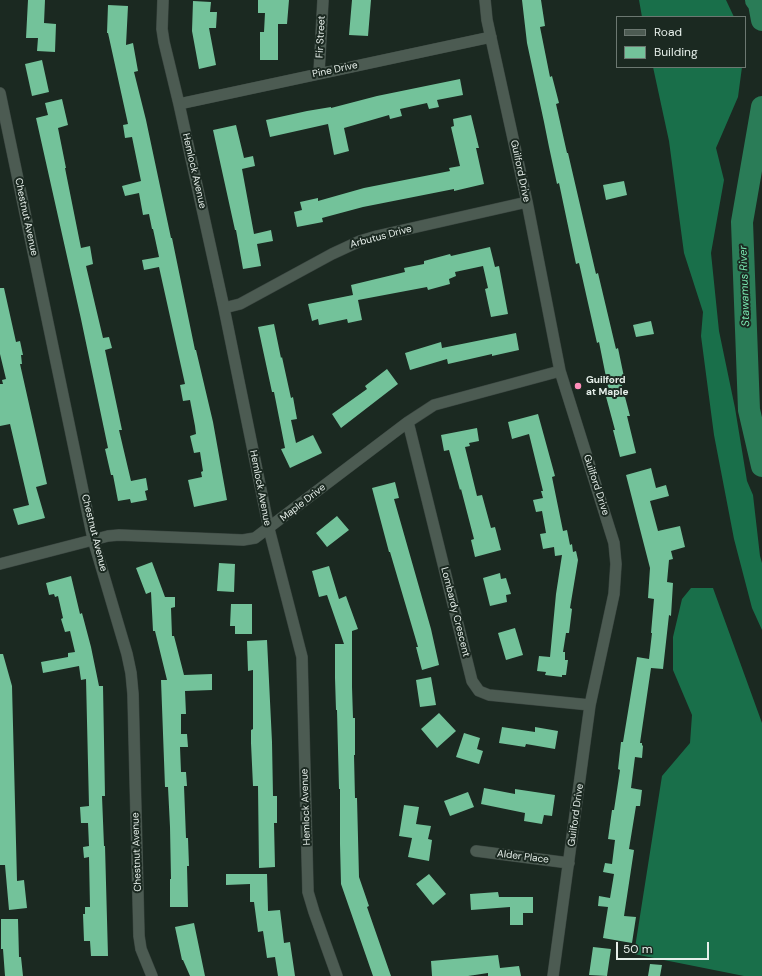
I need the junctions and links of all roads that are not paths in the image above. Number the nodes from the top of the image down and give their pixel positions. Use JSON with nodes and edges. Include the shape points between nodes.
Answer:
{"nodes":[{"id":1,"x":163,"y":0,"type":"edge"},
{"id":2,"x":323,"y":0,"type":"edge"},
{"id":3,"x":484,"y":0,"type":"edge"},
{"id":4,"x":490,"y":37,"type":"junction"},
{"id":5,"x":319,"y":73,"type":"junction"},
{"id":6,"x":0,"y":93,"type":"edge"},
{"id":7,"x":179,"y":104,"type":"junction"},
{"id":8,"x":527,"y":202,"type":"junction"},
{"id":9,"x":224,"y":308,"type":"junction"},
{"id":10,"x":560,"y":371,"type":"junction"},
{"id":11,"x":408,"y":422,"type":"junction"},
{"id":12,"x":269,"y":529,"type":"junction"},
{"id":13,"x":93,"y":539,"type":"junction"},
{"id":14,"x":0,"y":564,"type":"edge"},
{"id":15,"x":590,"y":705,"type":"junction"},
{"id":16,"x":476,"y":851,"type":"dead end"},
{"id":17,"x":569,"y":863,"type":"junction"},
{"id":18,"x":152,"y":976,"type":"edge"},
{"id":19,"x":337,"y":976,"type":"edge"},
{"id":20,"x":553,"y":976,"type":"edge"}],
"edges":[{"from":1,"to":7,"type":"street","name":"Hemlock Avenue","via":[[164,42]]},
{"from":2,"to":5,"type":"street","name":"Fir Street"},
{"from":3,"to":4,"type":"street","name":"Guilford Drive"},
{"from":4,"to":5,"type":"street","name":"Pine Drive"},
{"from":4,"to":8,"type":"street","name":"Guilford Drive"},
{"from":5,"to":7,"type":"street","name":"Pine Drive"},
{"from":6,"to":13,"type":"street","name":"Chestnut Avenue"},
{"from":7,"to":9,"type":"street","name":"Hemlock Avenue"},
{"from":8,"to":9,"type":"street","name":"Arbutus Drive","via":[[377,236],[353,244],[240,304]]},
{"from":8,"to":10,"type":"street","name":"Guilford Drive"},
{"from":9,"to":12,"type":"street","name":"Hemlock Avenue"},
{"from":10,"to":11,"type":"street","name":"Maple Drive","via":[[434,405]]},
{"from":10,"to":15,"type":"street","name":"Guilford Drive","via":[[615,550],[614,594]]},
{"from":11,"to":12,"type":"street","name":"Maple Drive"},
{"from":11,"to":15,"type":"street","name":"Lombardy Crescent","via":[[472,681],[479,691],[489,695]]},
{"from":12,"to":13,"type":"street","name":"Maple Drive","via":[[255,538],[243,540],[119,535]]},
{"from":12,"to":19,"type":"street","name":"Hemlock Avenue","via":[[302,657],[308,892]]},
{"from":13,"to":14,"type":"street","name":"Maple Drive"},
{"from":13,"to":18,"type":"street","name":"Chestnut Avenue","via":[[131,673],[139,936],[141,949]]},
{"from":15,"to":17,"type":"street","name":"Guilford Drive"},
{"from":16,"to":17,"type":"street","name":"Alder Place"},
{"from":17,"to":20,"type":"street","name":"Guilford Drive"}]}
